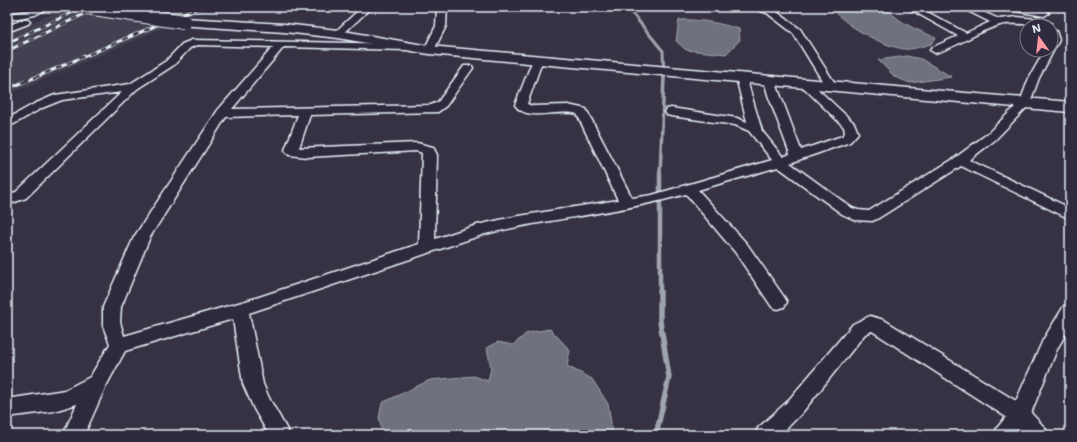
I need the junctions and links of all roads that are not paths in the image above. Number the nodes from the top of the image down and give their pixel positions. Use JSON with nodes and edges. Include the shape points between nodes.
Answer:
{"nodes":[{"id":1,"x":45,"y":7,"type":"edge"},
{"id":2,"x":87,"y":7,"type":"edge"},
{"id":3,"x":367,"y":7,"type":"edge"},
{"id":4,"x":442,"y":7,"type":"edge"},
{"id":5,"x":758,"y":7,"type":"edge"},
{"id":6,"x":762,"y":7,"type":"edge"},
{"id":7,"x":765,"y":7,"type":"edge"},
{"id":8,"x":911,"y":7,"type":"edge"},
{"id":9,"x":965,"y":7,"type":"edge"},
{"id":10,"x":1010,"y":7,"type":"edge"},
{"id":11,"x":1045,"y":10,"type":"edge"},
{"id":12,"x":7,"y":17,"type":"edge"},
{"id":13,"x":1019,"y":20,"type":"edge"},
{"id":14,"x":25,"y":22,"type":"dead end"},
{"id":15,"x":998,"y":22,"type":"junction"},
{"id":16,"x":7,"y":29,"type":"edge"},
{"id":17,"x":338,"y":34,"type":"junction"},
{"id":18,"x":966,"y":37,"type":"junction"},
{"id":19,"x":281,"y":44,"type":"junction"},
{"id":20,"x":406,"y":47,"type":"junction"},
{"id":21,"x":429,"y":50,"type":"junction"},
{"id":22,"x":935,"y":50,"type":"dead end"},
{"id":23,"x":1046,"y":58,"type":"edge"},
{"id":24,"x":538,"y":59,"type":"junction"},
{"id":25,"x":468,"y":68,"type":"dead end"},
{"id":26,"x":741,"y":77,"type":"junction"},
{"id":27,"x":770,"y":80,"type":"junction"},
{"id":28,"x":804,"y":82,"type":"junction"},
{"id":29,"x":830,"y":85,"type":"junction"},
{"id":30,"x":133,"y":87,"type":"junction"},
{"id":31,"x":1025,"y":103,"type":"junction"},
{"id":32,"x":1070,"y":107,"type":"edge"},
{"id":33,"x":305,"y":111,"type":"junction"},
{"id":34,"x":671,"y":112,"type":"dead end"},
{"id":35,"x":222,"y":114,"type":"junction"},
{"id":36,"x":7,"y":124,"type":"edge"},
{"id":37,"x":756,"y":132,"type":"junction"},
{"id":38,"x":797,"y":156,"type":"junction"},
{"id":39,"x":960,"y":161,"type":"junction"},
{"id":40,"x":780,"y":162,"type":"junction"},
{"id":41,"x":688,"y":188,"type":"junction"},
{"id":42,"x":7,"y":200,"type":"edge"},
{"id":43,"x":627,"y":203,"type":"junction"},
{"id":44,"x":1070,"y":214,"type":"edge"},
{"id":45,"x":427,"y":248,"type":"junction"},
{"id":46,"x":778,"y":302,"type":"dead end"},
{"id":47,"x":240,"y":310,"type":"junction"},
{"id":48,"x":1070,"y":311,"type":"edge"},
{"id":49,"x":119,"y":345,"type":"junction"},
{"id":50,"x":97,"y":383,"type":"junction"},
{"id":51,"x":7,"y":408,"type":"edge"},
{"id":52,"x":1020,"y":415,"type":"junction"},
{"id":53,"x":73,"y":435,"type":"edge"},
{"id":54,"x":280,"y":435,"type":"edge"},
{"id":55,"x":765,"y":435,"type":"edge"},
{"id":56,"x":1004,"y":435,"type":"edge"},
{"id":57,"x":1038,"y":435,"type":"edge"}],
"edges":[{"from":1,"to":12,"type":"street","via":[[32,13]]},
{"from":2,"to":17,"type":"main road","bridge":true,"via":[[184,22]]},
{"from":3,"to":17,"type":"street"},
{"from":4,"to":21,"type":"street","via":[[441,26]]},
{"from":5,"to":6,"type":"street"},
{"from":6,"to":7,"type":"street"},
{"from":6,"to":29,"type":"street","via":[[797,31]]},
{"from":8,"to":18,"type":"street"},
{"from":9,"to":15,"type":"street"},
{"from":10,"to":11,"type":"street"},
{"from":13,"to":15,"type":"street"},
{"from":14,"to":16,"type":"street"},
{"from":15,"to":18,"type":"street"},
{"from":17,"to":20,"type":"main road"},
{"from":18,"to":22,"type":"street"},
{"from":19,"to":20,"type":"street"},
{"from":19,"to":30,"type":"street","via":[[190,44],[177,58]]},
{"from":19,"to":35,"type":"street"},
{"from":20,"to":21,"type":"main road"},
{"from":21,"to":24,"type":"main road"},
{"from":23,"to":31,"type":"street","via":[[1034,78]]},
{"from":24,"to":26,"type":"main road"},
{"from":24,"to":43,"type":"street","via":[[521,105],[528,109],[572,109],[582,112]]},
{"from":25,"to":33,"type":"street","via":[[442,104],[434,109]]},
{"from":26,"to":27,"type":"main road"},
{"from":26,"to":37,"type":"street"},
{"from":27,"to":28,"type":"main road"},
{"from":27,"to":38,"type":"street"},
{"from":28,"to":29,"type":"main road"},
{"from":28,"to":38,"type":"street","via":[[850,126],[852,132],[846,139]]},
{"from":29,"to":31,"type":"main road"},
{"from":30,"to":36,"type":"street","via":[[74,94],[50,100]]},
{"from":30,"to":42,"type":"street","via":[[21,195]]},
{"from":31,"to":32,"type":"main road"},
{"from":31,"to":39,"type":"street"},
{"from":33,"to":35,"type":"street"},
{"from":33,"to":45,"type":"street","via":[[292,147],[294,152],[307,154],[417,147],[428,150],[430,155]]},
{"from":34,"to":37,"type":"street","via":[[737,122],[753,128]]},
{"from":35,"to":49,"type":"street","via":[[142,237],[110,316],[111,327]]},
{"from":37,"to":40,"type":"street"},
{"from":38,"to":40,"type":"street"},
{"from":39,"to":40,"type":"street","via":[[872,216],[855,215],[847,211]]},
{"from":39,"to":44,"type":"street"},
{"from":40,"to":41,"type":"street"},
{"from":41,"to":43,"type":"street"},
{"from":41,"to":46,"type":"street","via":[[741,248]]},
{"from":43,"to":45,"type":"street","via":[[513,222],[482,229]]},
{"from":45,"to":47,"type":"street"},
{"from":47,"to":49,"type":"street"},
{"from":47,"to":54,"type":"street","via":[[253,384]]},
{"from":48,"to":52,"type":"street","via":[[1050,345]]},
{"from":49,"to":50,"type":"street"},
{"from":50,"to":51,"type":"street","via":[[69,398]]},
{"from":50,"to":53,"type":"street"},
{"from":52,"to":55,"type":"street","via":[[878,325],[870,323],[859,329],[794,408]]},
{"from":52,"to":56,"type":"street"},
{"from":52,"to":57,"type":"street"}]}
